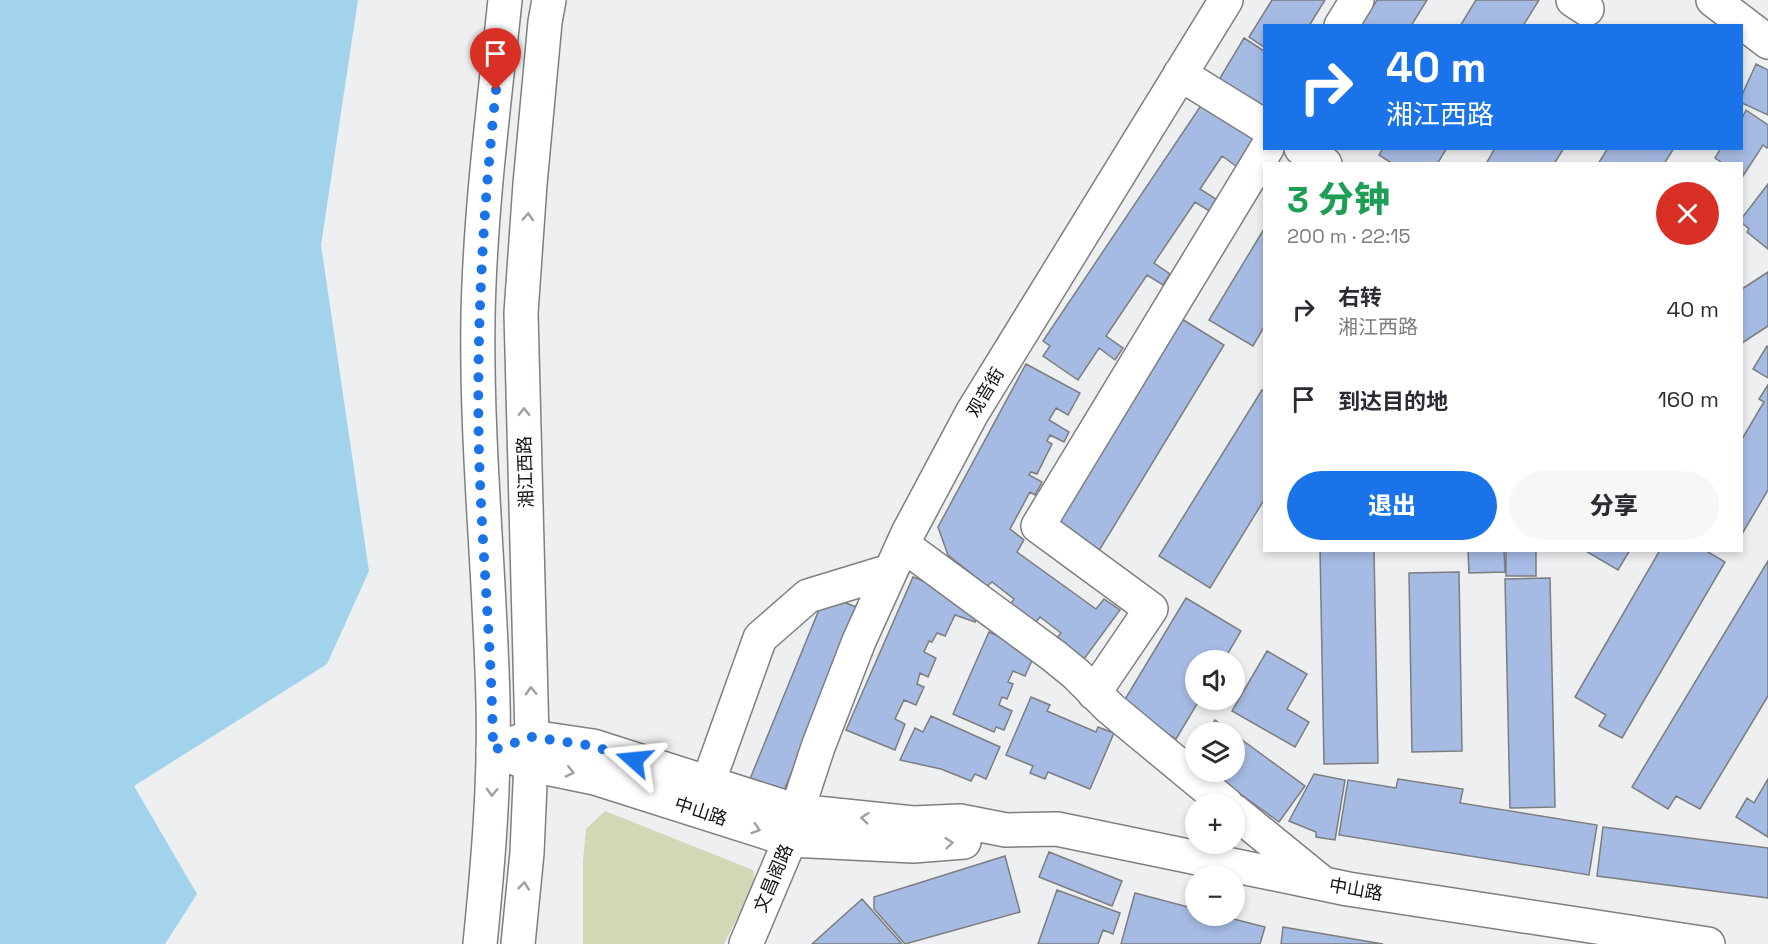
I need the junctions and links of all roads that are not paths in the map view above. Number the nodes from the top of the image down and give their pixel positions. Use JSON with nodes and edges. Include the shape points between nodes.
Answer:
{"nodes":[{"id":1,"x":505,"y":0,"type":"edge"},
{"id":2,"x":549,"y":0,"type":"edge"},
{"id":3,"x":1226,"y":0,"type":"edge"},
{"id":4,"x":1357,"y":0,"type":"edge"},
{"id":5,"x":1713,"y":0,"type":"edge"},
{"id":6,"x":1342,"y":24,"type":"edge"},
{"id":7,"x":1768,"y":42,"type":"edge"},
{"id":8,"x":1180,"y":75,"type":"junction"},
{"id":9,"x":1263,"y":125,"type":"edge"},
{"id":10,"x":1266,"y":150,"type":"edge"},
{"id":11,"x":1304,"y":150,"type":"edge"},
{"id":12,"x":1322,"y":162,"type":"edge"},
{"id":13,"x":896,"y":558,"type":"junction"},
{"id":14,"x":1094,"y":693,"type":"junction"},
{"id":15,"x":493,"y":750,"type":"junction"},
{"id":16,"x":532,"y":751,"type":"junction"},
{"id":17,"x":708,"y":783,"type":"junction"},
{"id":18,"x":1214,"y":794,"type":"edge"},
{"id":19,"x":1245,"y":820,"type":"edge"},
{"id":20,"x":794,"y":826,"type":"junction"},
{"id":21,"x":1324,"y":884,"type":"junction"},
{"id":22,"x":480,"y":944,"type":"edge"},
{"id":23,"x":518,"y":944,"type":"edge"},
{"id":24,"x":746,"y":944,"type":"edge"},
{"id":25,"x":1708,"y":944,"type":"edge"}],
"edges":[{"from":1,"to":15,"type":"street","via":[[486,180],[478,316],[479,454]]},
{"from":16,"to":2,"type":"street","name":"湘江西路","one_way":true,"via":[[521,313]]},
{"from":3,"to":8,"type":"street","name":"观音街"},
{"from":4,"to":6,"type":"street"},
{"from":5,"to":7,"type":"street"},
{"from":8,"to":9,"type":"street"},
{"from":8,"to":13,"type":"street","name":"观音街","via":[[972,413]]},
{"from":10,"to":14,"type":"street","via":[[1038,526],[1151,609]]},
{"from":11,"to":12,"type":"street"},
{"from":13,"to":14,"type":"street","via":[[1054,656]]},
{"from":13,"to":17,"type":"street","via":[[807,596],[759,638]]},
{"from":13,"to":20,"type":"street","name":"观音街","via":[[859,641]]},
{"from":14,"to":18,"type":"street"},
{"from":15,"to":16,"type":"street","name":"中山路"},
{"from":15,"to":22,"type":"street","one_way":true},
{"from":16,"to":17,"type":"street","name":"中山路","via":[[593,746]]},
{"from":16,"to":20,"type":"street","name":"中山路","one_way":true,"via":[[595,778]]},
{"from":23,"to":16,"type":"street","name":"湘江西路","one_way":true},
{"from":17,"to":20,"type":"street","name":"中山路"},
{"from":19,"to":21,"type":"street"},
{"from":20,"to":21,"type":"street","name":"中山路","via":[[960,821],[1006,830],[1057,829]]},
{"from":20,"to":24,"type":"street","name":"文昌阁路"},
{"from":21,"to":25,"type":"street","name":"中山路"}]}
